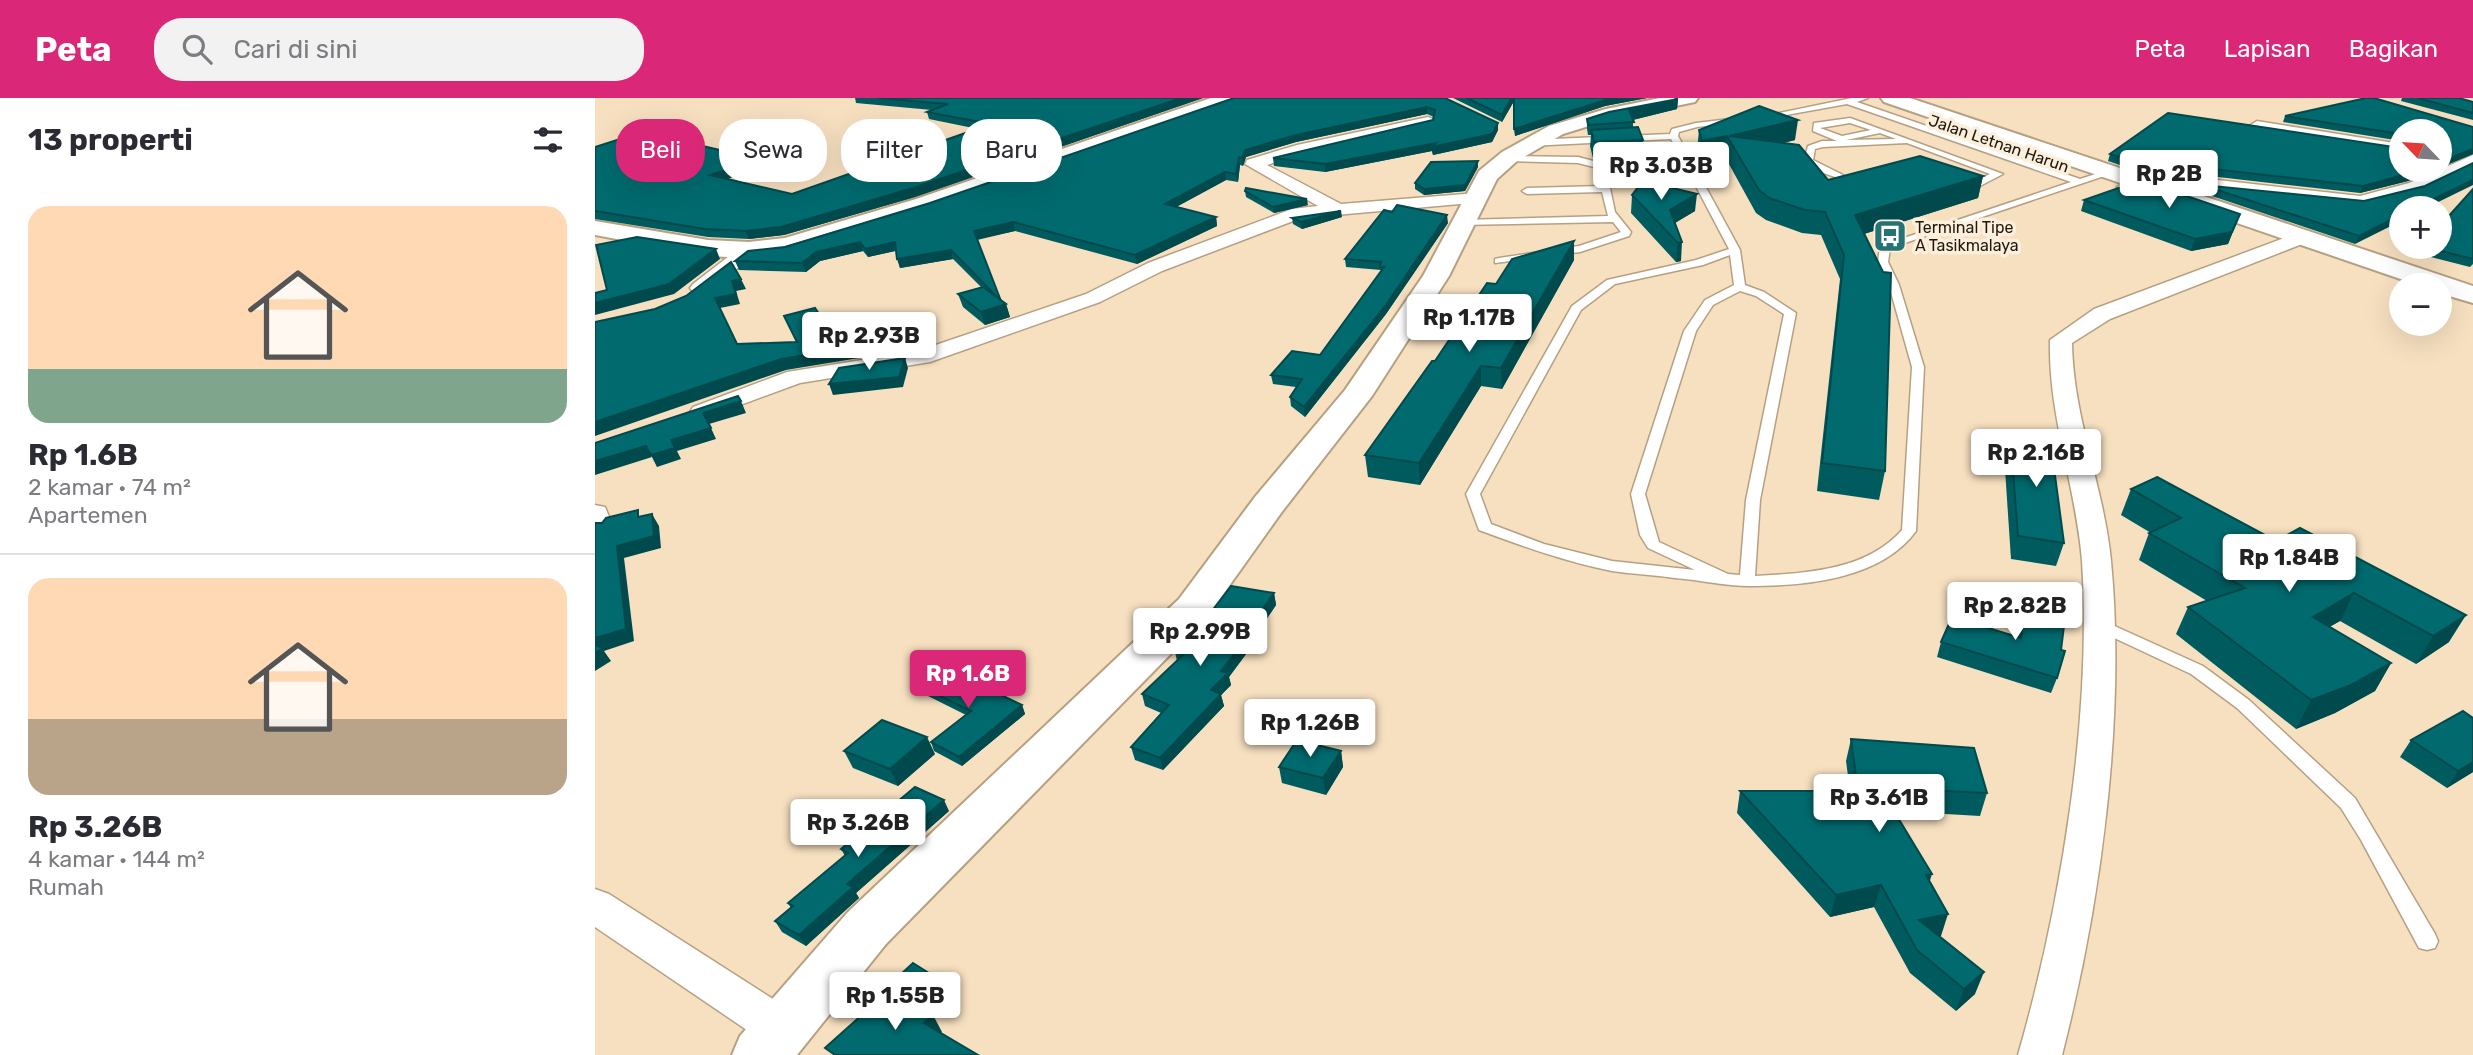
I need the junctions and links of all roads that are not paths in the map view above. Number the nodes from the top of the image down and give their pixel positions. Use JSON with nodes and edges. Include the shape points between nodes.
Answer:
{"nodes":[{"id":1,"x":1229,"y":98,"type":"edge"},
{"id":2,"x":1688,"y":98,"type":"edge"},
{"id":3,"x":1891,"y":98,"type":"edge"},
{"id":4,"x":1860,"y":99,"type":"edge"},
{"id":5,"x":1661,"y":100,"type":"edge"},
{"id":6,"x":1759,"y":117,"type":"edge"},
{"id":7,"x":1747,"y":119,"type":"edge"},
{"id":8,"x":1428,"y":122,"type":"edge"},
{"id":9,"x":2257,"y":126,"type":"edge"},
{"id":10,"x":1881,"y":130,"type":"junction"},
{"id":11,"x":1940,"y":134,"type":"junction"},
{"id":12,"x":1674,"y":136,"type":"junction"},
{"id":13,"x":1909,"y":141,"type":"junction"},
{"id":14,"x":1842,"y":142,"type":"junction"},
{"id":15,"x":1964,"y":142,"type":"junction"},
{"id":16,"x":2389,"y":147,"type":"edge"},
{"id":17,"x":1297,"y":150,"type":"junction"},
{"id":18,"x":1376,"y":150,"type":"edge"},
{"id":19,"x":1934,"y":150,"type":"junction"},
{"id":20,"x":1528,"y":152,"type":"junction"},
{"id":21,"x":1924,"y":156,"type":"edge"},
{"id":22,"x":1968,"y":160,"type":"junction"},
{"id":23,"x":2468,"y":162,"type":"edge"},
{"id":24,"x":1946,"y":167,"type":"edge"},
{"id":25,"x":1838,"y":175,"type":"edge"},
{"id":26,"x":2102,"y":179,"type":"junction"},
{"id":27,"x":1952,"y":183,"type":"edge"},
{"id":28,"x":2148,"y":184,"type":"junction"},
{"id":29,"x":1606,"y":189,"type":"junction"},
{"id":30,"x":1335,"y":208,"type":"junction"},
{"id":31,"x":1469,"y":211,"type":"junction"},
{"id":32,"x":1612,"y":216,"type":"junction"},
{"id":33,"x":595,"y":228,"type":"edge"},
{"id":34,"x":1583,"y":228,"type":"junction"},
{"id":35,"x":2295,"y":239,"type":"junction"},
{"id":36,"x":749,"y":250,"type":"junction"},
{"id":37,"x":1734,"y":250,"type":"junction"},
{"id":38,"x":1499,"y":261,"type":"dead end"},
{"id":39,"x":2389,"y":277,"type":"edge"},
{"id":40,"x":1740,"y":287,"type":"junction"},
{"id":41,"x":2473,"y":295,"type":"edge"},
{"id":42,"x":682,"y":300,"type":"edge"},
{"id":43,"x":2452,"y":300,"type":"edge"},
{"id":44,"x":2473,"y":307,"type":"edge"},
{"id":45,"x":683,"y":418,"type":"edge"},
{"id":46,"x":1725,"y":578,"type":"junction"},
{"id":47,"x":1747,"y":581,"type":"junction"},
{"id":48,"x":2099,"y":624,"type":"junction"},
{"id":49,"x":595,"y":906,"type":"edge"},
{"id":50,"x":2427,"y":941,"type":"dead end"},
{"id":51,"x":772,"y":1042,"type":"edge"},
{"id":52,"x":2039,"y":1055,"type":"edge"}],
"edges":[{"from":1,"to":36,"type":"street","via":[[858,225],[787,245]]},
{"from":2,"to":5,"type":"street"},
{"from":3,"to":26,"type":"street","name":"Jalan Letnan Harun"},
{"from":4,"to":6,"type":"lane"},
{"from":4,"to":11,"type":"lane"},
{"from":4,"to":26,"type":"street","name":"Jalan Letnan Harun"},
{"from":5,"to":20,"type":"street","via":[[1565,124]]},
{"from":7,"to":12,"type":"lane","via":[[1696,125],[1675,131]]},
{"from":8,"to":17,"type":"street"},
{"from":9,"to":16,"type":"street"},
{"from":10,"to":13,"type":"lane"},
{"from":10,"to":14,"type":"lane"},
{"from":10,"to":14,"type":"lane","via":[[1850,120],[1822,123],[1816,129]]},
{"from":11,"to":13,"type":"lane"},
{"from":11,"to":15,"type":"lane"},
{"from":12,"to":20,"type":"lane"},
{"from":12,"to":37,"type":"lane"},
{"from":13,"to":14,"type":"lane"},
{"from":13,"to":19,"type":"lane"},
{"from":14,"to":25,"type":"lane","via":[[1811,148],[1807,157],[1815,167]]},
{"from":15,"to":19,"type":"lane"},
{"from":15,"to":26,"type":"lane"},
{"from":17,"to":18,"type":"street","via":[[1329,160]]},
{"from":17,"to":30,"type":"street","via":[[1253,164]]},
{"from":19,"to":21,"type":"lane"},
{"from":19,"to":22,"type":"lane"},
{"from":20,"to":29,"type":"lane"},
{"from":20,"to":29,"type":"lane","via":[[1602,166]]},
{"from":20,"to":31,"type":"street","via":[[1487,176]]},
{"from":22,"to":24,"type":"lane"},
{"from":22,"to":27,"type":"lane","via":[[1998,174],[1975,185]]},
{"from":23,"to":28,"type":"street","via":[[2416,187],[2360,201],[2209,184]]},
{"from":26,"to":28,"type":"street","name":"Jalan Letnan Harun"},
{"from":26,"to":35,"type":"street","name":"Jalan Letnan Harun"},
{"from":26,"to":47,"type":"lane","via":[[1885,246],[1883,262],[1918,367],[1909,531],[1901,544],[1852,567],[1801,578]]},
{"from":28,"to":35,"type":"street","name":"Jalan Letnan Harun"},
{"from":29,"to":32,"type":"lane"},
{"from":30,"to":31,"type":"street"},
{"from":30,"to":45,"type":"street","via":[[1286,216],[1156,267],[1101,295],[922,357],[795,377]]},
{"from":31,"to":34,"type":"lane"},
{"from":31,"to":51,"type":"street","via":[[1436,276],[1356,396],[1193,608],[867,928]]},
{"from":32,"to":34,"type":"lane"},
{"from":32,"to":34,"type":"lane","via":[[1621,223],[1625,236]]},
{"from":33,"to":36,"type":"street","via":[[708,248]]},
{"from":34,"to":38,"type":"lane"},
{"from":35,"to":39,"type":"street","name":"Jalan Letnan Harun"},
{"from":35,"to":41,"type":"street","name":"Jalan Letnan Harun"},
{"from":35,"to":48,"type":"street","via":[[2102,313],[2061,340],[2059,371],[2092,521]]},
{"from":36,"to":42,"type":"street"},
{"from":37,"to":40,"type":"lane"},
{"from":37,"to":46,"type":"lane","via":[[1699,263],[1611,282],[1576,308],[1473,494],[1484,527],[1539,547],[1612,566]]},
{"from":40,"to":46,"type":"lane","via":[[1714,296],[1701,307],[1638,494],[1653,545]]},
{"from":40,"to":47,"type":"lane","via":[[1790,313],[1753,500]]},
{"from":43,"to":44,"type":"street"},
{"from":46,"to":47,"type":"lane"},
{"from":48,"to":50,"type":"lane","via":[[2197,670],[2243,704],[2348,803]]},
{"from":48,"to":52,"type":"street","via":[[2082,868],[2056,1000]]},
{"from":49,"to":51,"type":"street"}]}
